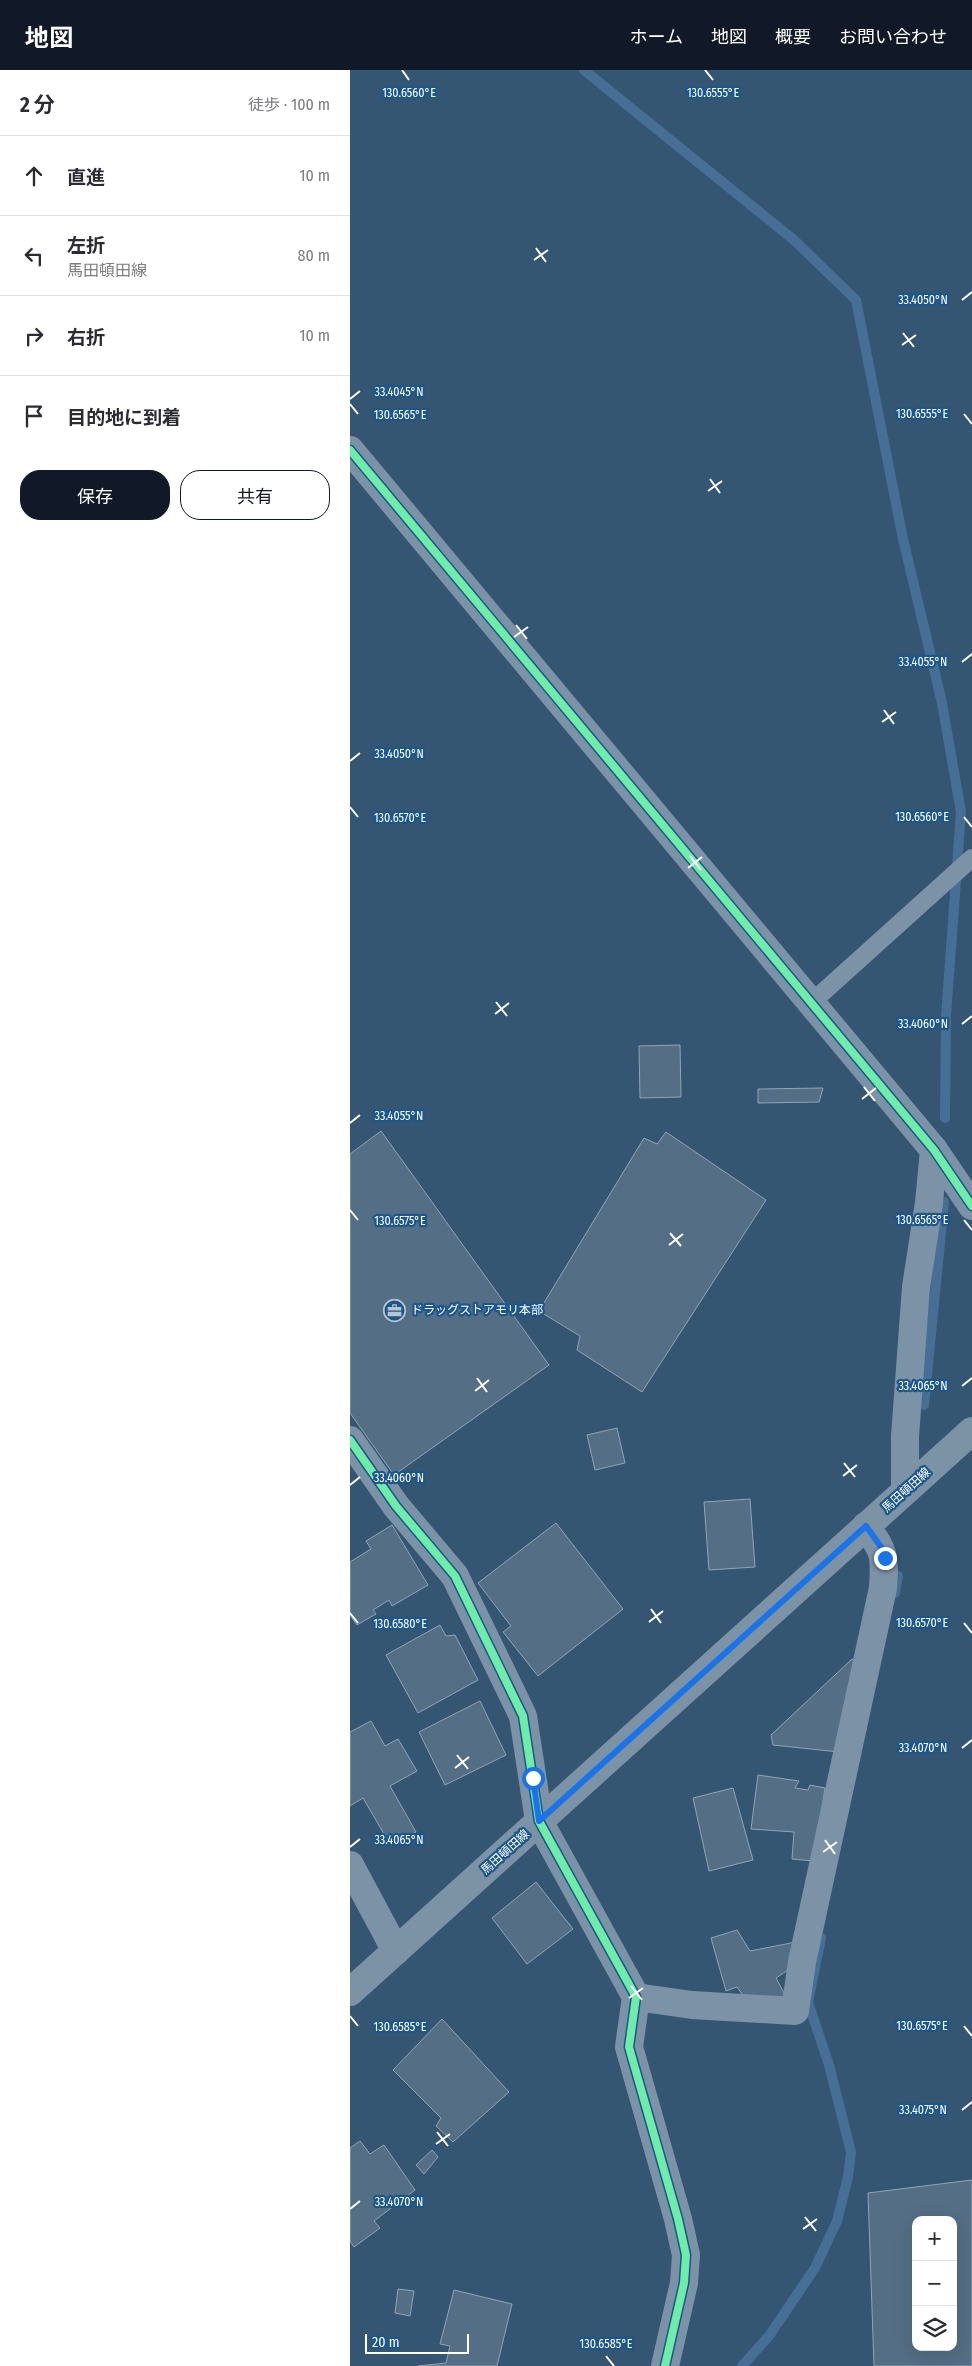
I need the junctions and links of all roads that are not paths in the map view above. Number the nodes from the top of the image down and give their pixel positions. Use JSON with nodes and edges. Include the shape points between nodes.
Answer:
{"nodes":[{"id":1,"x":350,"y":450,"type":"edge"},
{"id":2,"x":972,"y":858,"type":"edge"},
{"id":3,"x":811,"y":1004,"type":"junction"},
{"id":4,"x":934,"y":1150,"type":"junction"},
{"id":5,"x":972,"y":1206,"type":"edge"},
{"id":6,"x":972,"y":1431,"type":"edge"},
{"id":7,"x":350,"y":1440,"type":"edge"},
{"id":8,"x":905,"y":1491,"type":"junction"},
{"id":9,"x":866,"y":1526,"type":"junction"},
{"id":10,"x":539,"y":1821,"type":"junction"},
{"id":11,"x":350,"y":1865,"type":"edge"},
{"id":12,"x":396,"y":1951,"type":"junction"},
{"id":13,"x":350,"y":1992,"type":"edge"},
{"id":14,"x":636,"y":1997,"type":"junction"},
{"id":15,"x":665,"y":2366,"type":"edge"}],
"edges":[{"from":1,"to":3,"type":"street"},
{"from":2,"to":3,"type":"lane"},
{"from":3,"to":4,"type":"street"},
{"from":4,"to":5,"type":"street"},
{"from":4,"to":8,"type":"street","via":[[916,1287],[905,1436]]},
{"from":6,"to":8,"type":"main road","name":"馬田頓田線"},
{"from":7,"to":10,"type":"street","via":[[396,1506],[455,1576],[524,1716]]},
{"from":8,"to":9,"type":"main road","name":"馬田頓田線"},
{"from":9,"to":10,"type":"main road","name":"馬田頓田線"},
{"from":9,"to":14,"type":"street","via":[[885,1558],[883,1588],[802,1962],[795,2012],[692,2005]]},
{"from":10,"to":12,"type":"main road","name":"馬田頓田線"},
{"from":10,"to":14,"type":"street"},
{"from":11,"to":12,"type":"street"},
{"from":12,"to":13,"type":"main road","name":"馬田頓田線"},
{"from":14,"to":15,"type":"street","via":[[629,2047],[686,2254],[684,2284]]}]}
